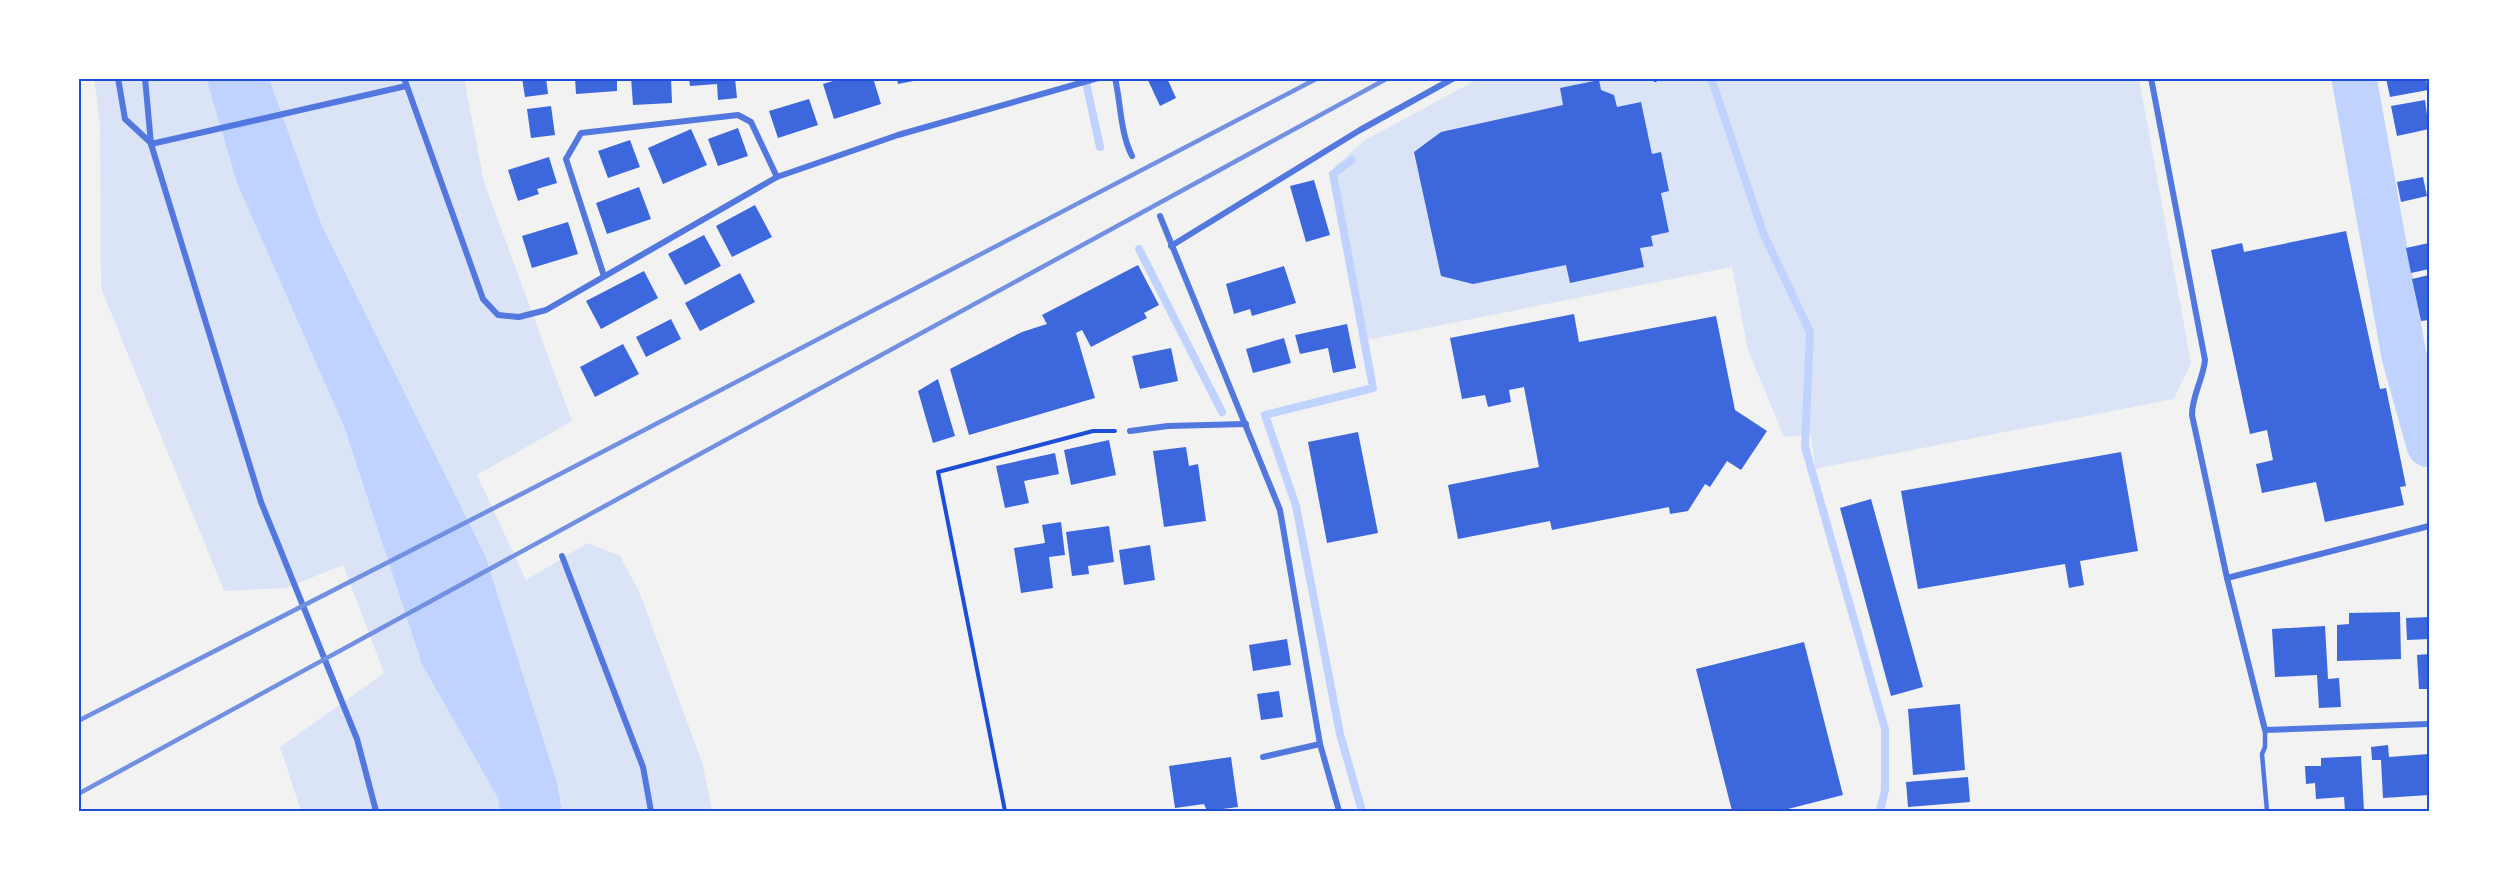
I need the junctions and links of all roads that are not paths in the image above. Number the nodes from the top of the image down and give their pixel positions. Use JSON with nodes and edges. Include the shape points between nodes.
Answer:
{"nodes":[{"id":1,"x":118,"y":78,"type":"edge"},
{"id":2,"x":145,"y":78,"type":"edge"},
{"id":3,"x":404,"y":78,"type":"edge"},
{"id":4,"x":1115,"y":78,"type":"edge"},
{"id":5,"x":1454,"y":78,"type":"edge"},
{"id":6,"x":2151,"y":78,"type":"edge"},
{"id":7,"x":1097,"y":79,"type":"edge"},
{"id":8,"x":406,"y":86,"type":"junction"},
{"id":9,"x":151,"y":144,"type":"junction"},
{"id":10,"x":1132,"y":156,"type":"dead end"},
{"id":11,"x":777,"y":177,"type":"junction"},
{"id":12,"x":1160,"y":216,"type":"dead end"},
{"id":13,"x":1171,"y":246,"type":"junction"},
{"id":14,"x":604,"y":276,"type":"junction"},
{"id":15,"x":1246,"y":424,"type":"junction"},
{"id":16,"x":1130,"y":431,"type":"road end"},
{"id":17,"x":2428,"y":527,"type":"edge"},
{"id":18,"x":562,"y":556,"type":"dead end"},
{"id":19,"x":2227,"y":578,"type":"junction"},
{"id":20,"x":2429,"y":724,"type":"edge"},
{"id":21,"x":2265,"y":730,"type":"junction"},
{"id":22,"x":1320,"y":744,"type":"junction"},
{"id":23,"x":1263,"y":757,"type":"dead end"},
{"id":24,"x":376,"y":811,"type":"edge"},
{"id":25,"x":651,"y":811,"type":"edge"},
{"id":26,"x":1339,"y":811,"type":"edge"},
{"id":27,"x":2267,"y":811,"type":"edge"}],
"edges":[{"from":1,"to":9,"type":"street","via":[[125,119]]},
{"from":2,"to":9,"type":"street"},
{"from":3,"to":8,"type":"street"},
{"from":4,"to":10,"type":"street","via":[[1124,139]]},
{"from":5,"to":13,"type":"street","via":[[1360,130]]},
{"from":6,"to":19,"type":"street","via":[[2205,360],[2192,415]]},
{"from":7,"to":11,"type":"street","via":[[898,135]]},
{"from":8,"to":9,"type":"street"},
{"from":8,"to":14,"type":"street","via":[[483,299],[498,315],[519,317],[546,310]]},
{"from":9,"to":24,"type":"street","via":[[261,502],[357,739]]},
{"from":11,"to":14,"type":"street"},
{"from":11,"to":14,"type":"street","via":[[751,122],[738,115],[581,133],[566,159]]},
{"from":12,"to":13,"type":"street"},
{"from":13,"to":15,"type":"street"},
{"from":15,"to":16,"type":"street"},
{"from":15,"to":22,"type":"street","via":[[1280,510]]},
{"from":17,"to":19,"type":"street"},
{"from":18,"to":25,"type":"street","via":[[643,767]]},
{"from":19,"to":21,"type":"street"},
{"from":20,"to":21,"type":"street"},
{"from":21,"to":27,"type":"lane","via":[[2262,754]]},
{"from":22,"to":23,"type":"street"},
{"from":22,"to":26,"type":"street"}]}
